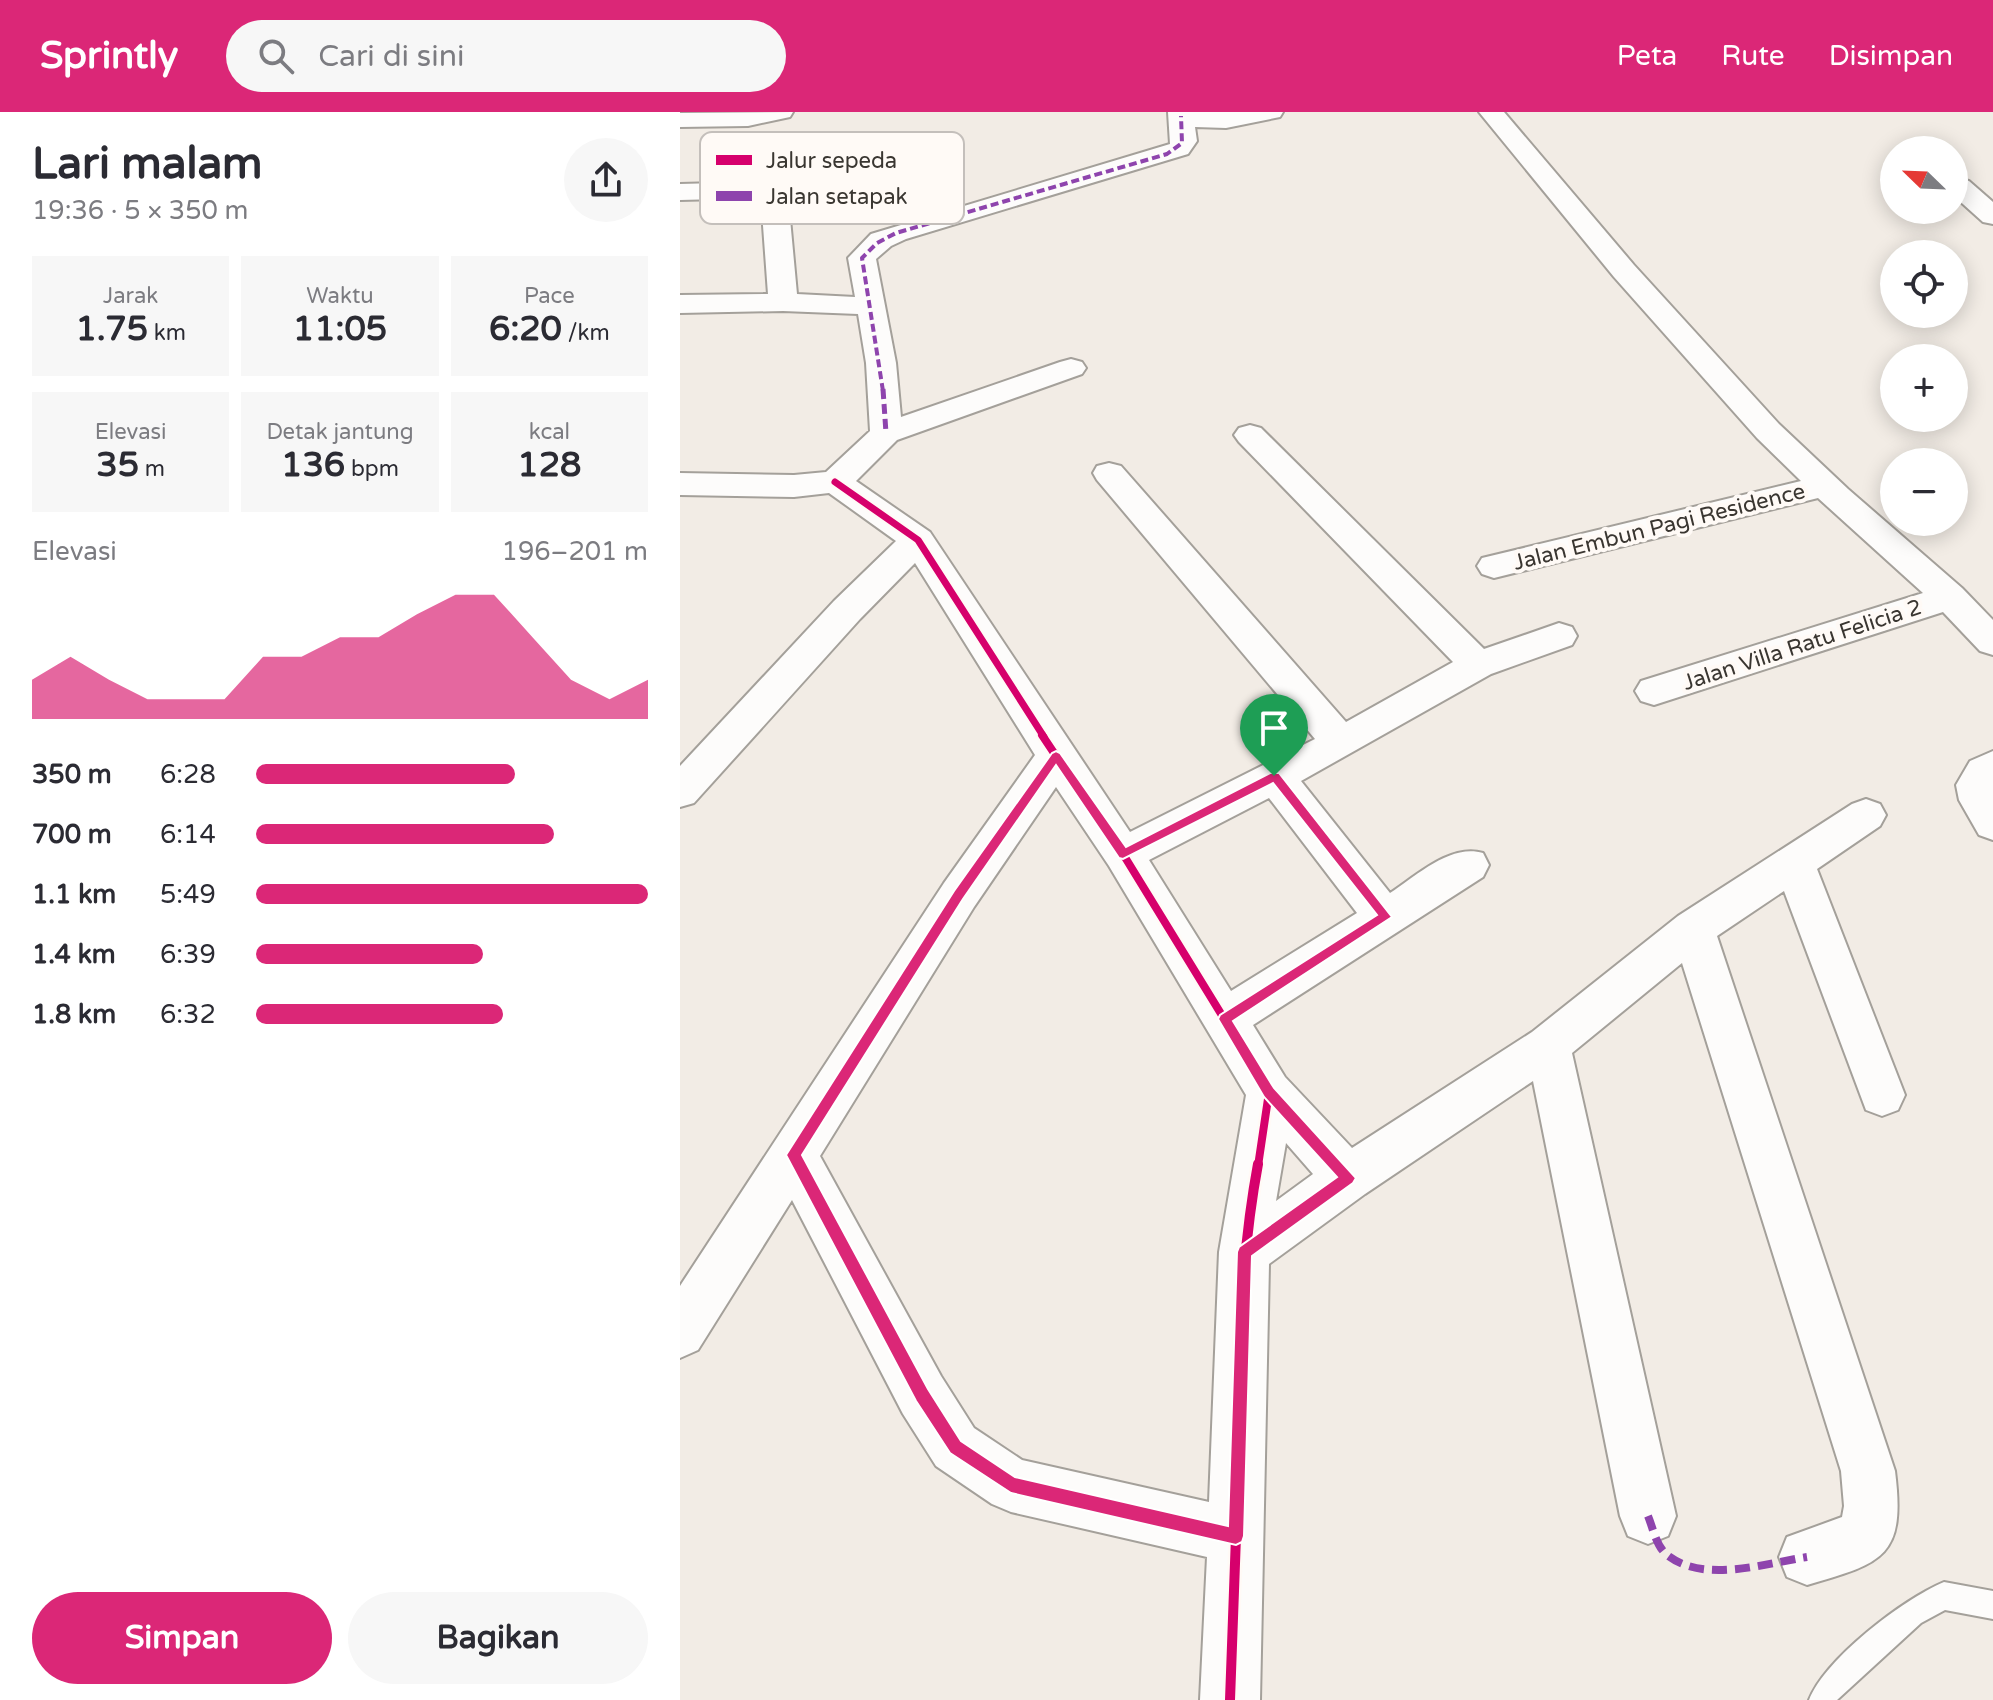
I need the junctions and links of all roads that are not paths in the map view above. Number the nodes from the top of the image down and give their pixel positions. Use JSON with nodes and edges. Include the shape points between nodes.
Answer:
{"nodes":[{"id":1,"x":781,"y":112,"type":"edge"},
{"id":2,"x":1271,"y":112,"type":"edge"},
{"id":3,"x":1491,"y":112,"type":"edge"},
{"id":4,"x":1180,"y":114,"type":"edge"},
{"id":5,"x":680,"y":120,"type":"edge"},
{"id":6,"x":1993,"y":179,"type":"edge"},
{"id":7,"x":1968,"y":185,"type":"edge"},
{"id":8,"x":680,"y":192,"type":"edge"},
{"id":9,"x":700,"y":192,"type":"edge"},
{"id":10,"x":1968,"y":197,"type":"edge"},
{"id":11,"x":964,"y":213,"type":"edge"},
{"id":12,"x":1993,"y":216,"type":"edge"},
{"id":13,"x":777,"y":224,"type":"edge"},
{"id":14,"x":927,"y":224,"type":"edge"},
{"id":15,"x":783,"y":302,"type":"junction"},
{"id":16,"x":680,"y":304,"type":"edge"},
{"id":17,"x":856,"y":306,"type":"dead end"},
{"id":18,"x":1071,"y":368,"type":"dead end"},
{"id":19,"x":886,"y":433,"type":"junction"},
{"id":20,"x":1250,"y":435,"type":"dead end"},
{"id":21,"x":1109,"y":473,"type":"dead end"},
{"id":22,"x":835,"y":482,"type":"junction"},
{"id":23,"x":680,"y":484,"type":"edge"},
{"id":24,"x":1825,"y":486,"type":"junction"},
{"id":25,"x":918,"y":540,"type":"junction"},
{"id":26,"x":1494,"y":566,"type":"dead end"},
{"id":27,"x":1950,"y":597,"type":"junction"},
{"id":28,"x":1559,"y":636,"type":"dead end"},
{"id":29,"x":1993,"y":642,"type":"edge"},
{"id":30,"x":1478,"y":665,"type":"junction"},
{"id":31,"x":1654,"y":691,"type":"dead end"},
{"id":32,"x":1341,"y":743,"type":"junction"},
{"id":33,"x":1056,"y":756,"type":"junction"},
{"id":34,"x":1993,"y":766,"type":"edge"},
{"id":35,"x":1274,"y":776,"type":"junction"},
{"id":36,"x":680,"y":792,"type":"edge"},
{"id":37,"x":1866,"y":815,"type":"dead end"},
{"id":38,"x":1993,"y":824,"type":"edge"},
{"id":39,"x":1123,"y":854,"type":"junction"},
{"id":40,"x":1794,"y":863,"type":"junction"},
{"id":41,"x":1468,"y":865,"type":"dead end"},
{"id":42,"x":1385,"y":917,"type":"junction"},
{"id":43,"x":1693,"y":929,"type":"junction"},
{"id":44,"x":1225,"y":1019,"type":"junction"},
{"id":45,"x":1548,"y":1046,"type":"junction"},
{"id":46,"x":1269,"y":1092,"type":"junction"},
{"id":47,"x":1882,"y":1095,"type":"dead end"},
{"id":48,"x":794,"y":1155,"type":"junction"},
{"id":49,"x":1348,"y":1178,"type":"junction"},
{"id":50,"x":1244,"y":1252,"type":"junction"},
{"id":51,"x":680,"y":1332,"type":"edge"},
{"id":52,"x":1648,"y":1516,"type":"dead end"},
{"id":53,"x":1236,"y":1536,"type":"junction"},
{"id":54,"x":1807,"y":1557,"type":"dead end"},
{"id":55,"x":1993,"y":1605,"type":"edge"},
{"id":56,"x":1230,"y":1700,"type":"edge"},
{"id":57,"x":1823,"y":1700,"type":"edge"}],
"edges":[{"from":1,"to":5,"type":"street","via":[[748,119]]},
{"from":2,"to":4,"type":"street","via":[[1199,123]]},
{"from":3,"to":24,"type":"street","via":[[1624,271],[1768,431]]},
{"from":4,"to":11,"type":"street","via":[[1184,141],[1179,149]]},
{"from":6,"to":7,"type":"street"},
{"from":8,"to":9,"type":"street"},
{"from":10,"to":12,"type":"street"},
{"from":13,"to":15,"type":"street"},
{"from":14,"to":19,"type":"street","via":[[896,233],[870,247],[862,258],[881,363]]},
{"from":15,"to":16,"type":"street"},
{"from":15,"to":17,"type":"street"},
{"from":18,"to":19,"type":"street"},
{"from":19,"to":22,"type":"street"},
{"from":20,"to":30,"type":"street"},
{"from":21,"to":32,"type":"street"},
{"from":22,"to":23,"type":"street"},
{"from":22,"to":25,"type":"street"},
{"from":24,"to":26,"type":"street","name":"Jalan Embun Pagi Residence"},
{"from":24,"to":27,"type":"street"},
{"from":25,"to":33,"type":"street"},
{"from":25,"to":36,"type":"street"},
{"from":27,"to":29,"type":"street"},
{"from":27,"to":31,"type":"street","name":"Jalan Villa Ratu Felicia 2"},
{"from":28,"to":30,"type":"street"},
{"from":30,"to":32,"type":"street"},
{"from":32,"to":35,"type":"street"},
{"from":33,"to":39,"type":"street"},
{"from":33,"to":48,"type":"street","via":[[959,895]]},
{"from":34,"to":38,"type":"street","via":[[1975,779],[1974,790]]},
{"from":35,"to":39,"type":"street"},
{"from":35,"to":42,"type":"street"},
{"from":37,"to":40,"type":"street"},
{"from":39,"to":44,"type":"street"},
{"from":40,"to":43,"type":"street"},
{"from":40,"to":47,"type":"street"},
{"from":41,"to":42,"type":"street"},
{"from":42,"to":44,"type":"street"},
{"from":43,"to":45,"type":"street"},
{"from":43,"to":54,"type":"street","via":[[1868,1471],[1872,1506],[1867,1533],[1849,1545]]},
{"from":44,"to":46,"type":"street"},
{"from":45,"to":49,"type":"street"},
{"from":45,"to":52,"type":"street"},
{"from":46,"to":49,"type":"street"},
{"from":46,"to":50,"type":"street"},
{"from":48,"to":51,"type":"street"},
{"from":48,"to":53,"type":"street","via":[[955,1447],[1011,1485]]},
{"from":49,"to":50,"type":"street"},
{"from":50,"to":53,"type":"street"},
{"from":53,"to":56,"type":"street"},
{"from":55,"to":57,"type":"lane","via":[[1944,1596],[1911,1613],[1828,1689]]}]}
